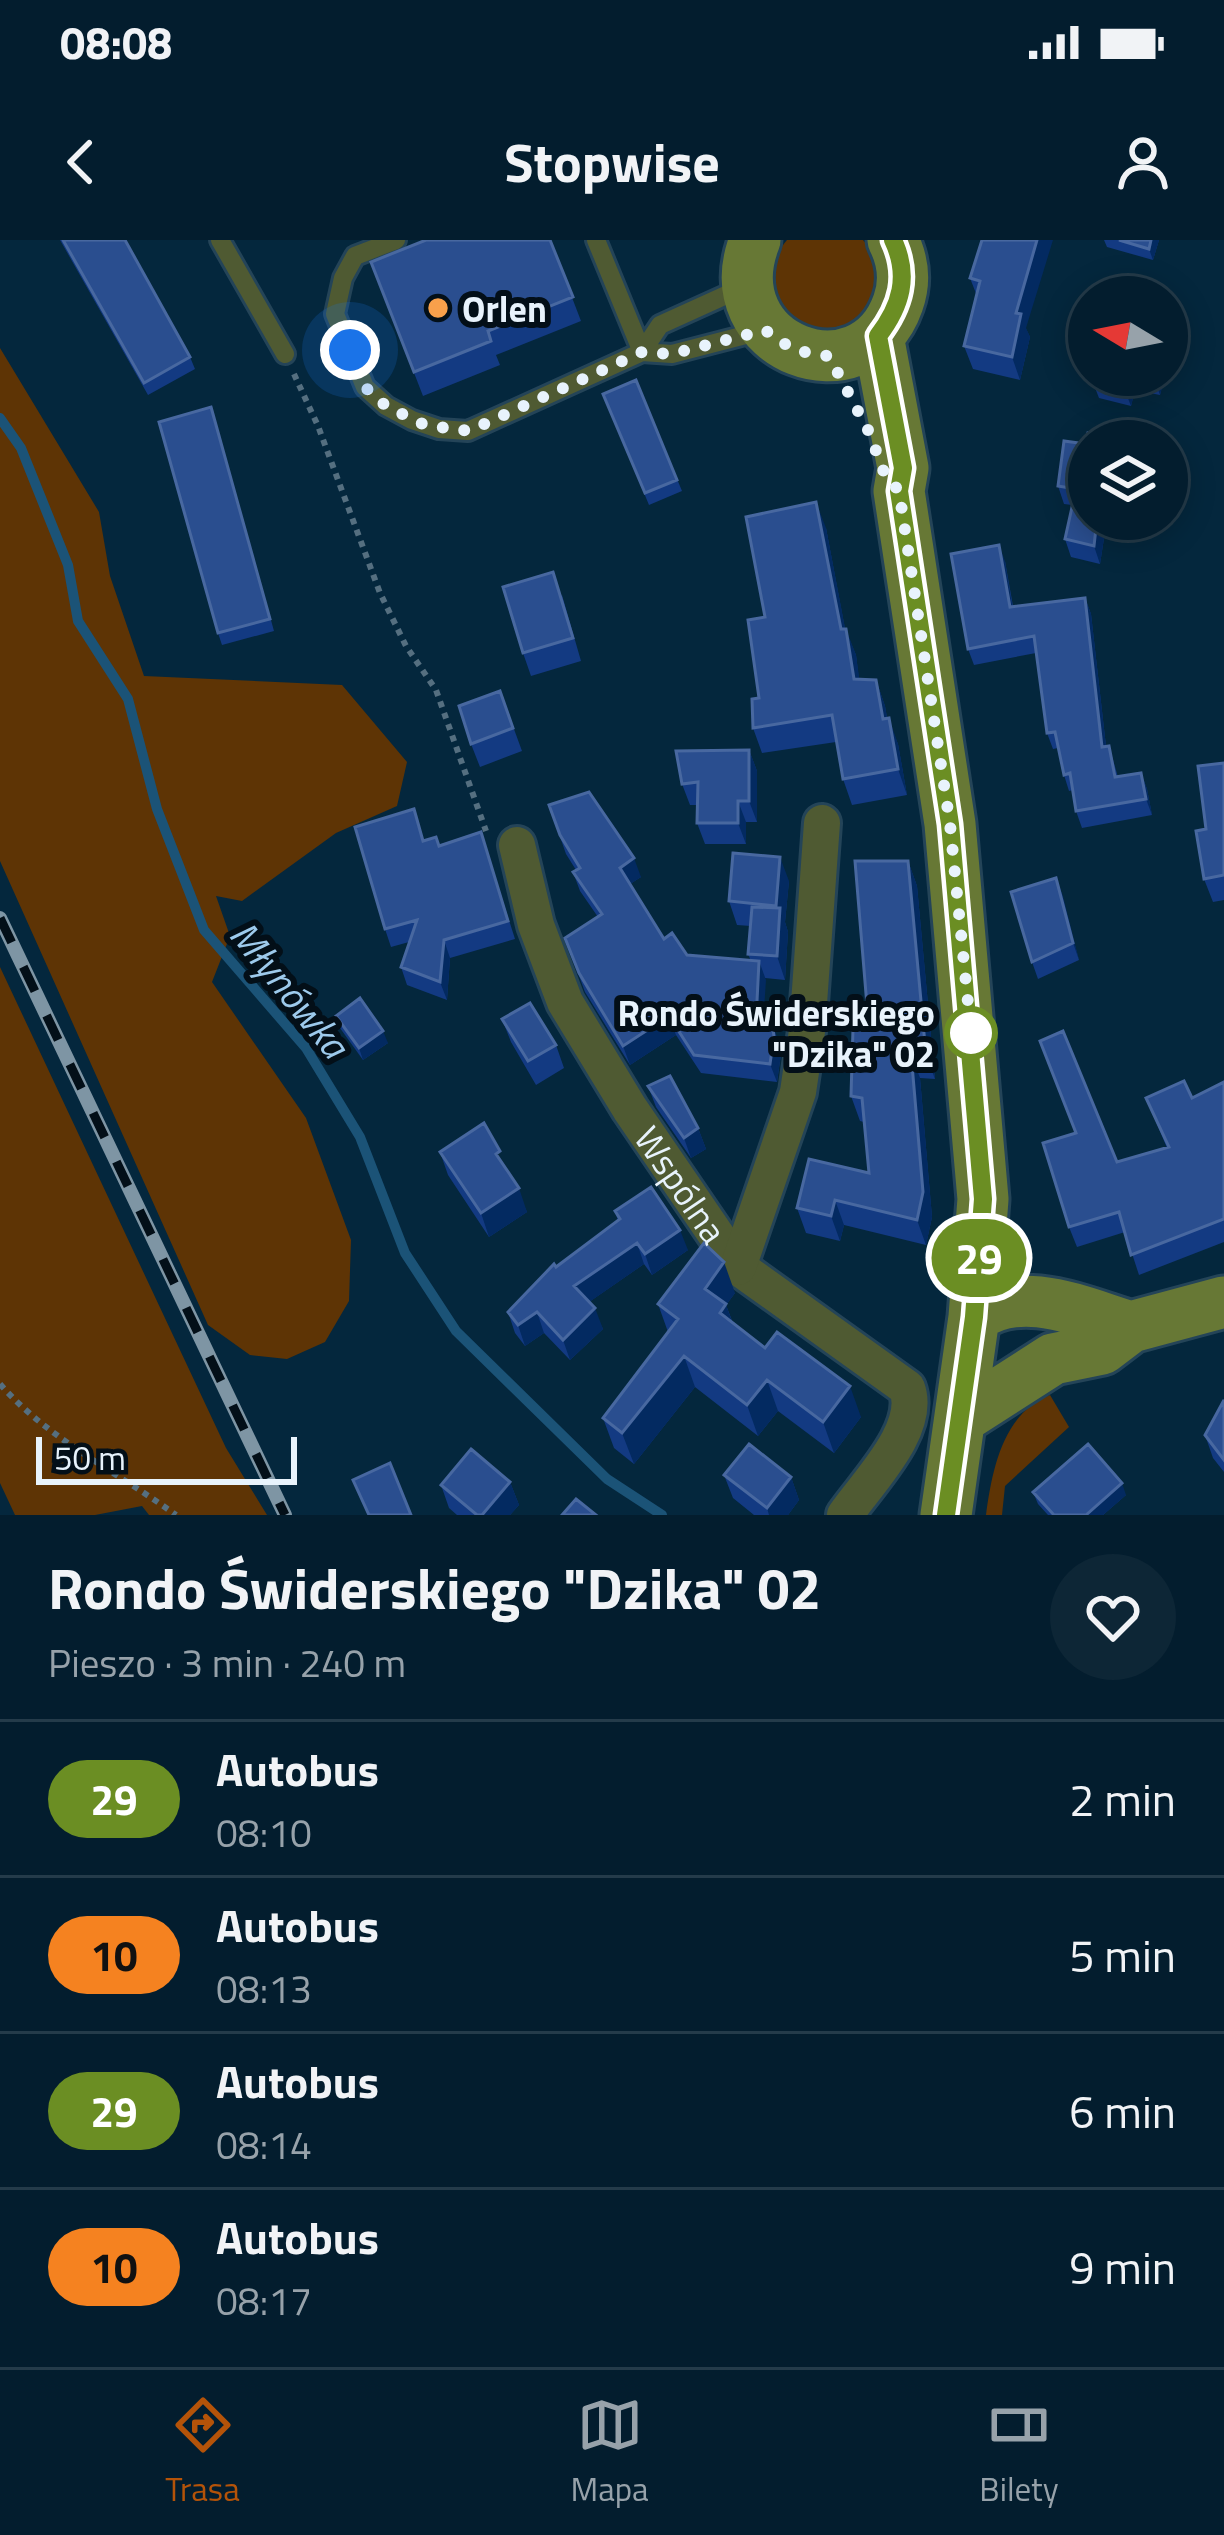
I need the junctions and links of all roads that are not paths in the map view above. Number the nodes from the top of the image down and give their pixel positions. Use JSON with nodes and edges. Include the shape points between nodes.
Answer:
{"nodes":[{"id":1,"x":220,"y":240,"type":"edge"},
{"id":2,"x":396,"y":240,"type":"edge"},
{"id":3,"x":596,"y":240,"type":"edge"},
{"id":4,"x":905,"y":249,"type":"edge"},
{"id":5,"x":756,"y":285,"type":"edge"},
{"id":6,"x":878,"y":336,"type":"junction"},
{"id":7,"x":642,"y":352,"type":"junction"},
{"id":8,"x":285,"y":354,"type":"road end"},
{"id":9,"x":829,"y":356,"type":"junction"},
{"id":10,"x":899,"y":491,"type":"junction"},
{"id":11,"x":822,"y":823,"type":"dead end"},
{"id":12,"x":519,"y":853,"type":"road end"},
{"id":13,"x":982,"y":1221,"type":"junction"},
{"id":14,"x":738,"y":1267,"type":"junction"},
{"id":15,"x":1224,"y":1302,"type":"edge"},
{"id":16,"x":1050,"y":1303,"type":"junction"},
{"id":17,"x":974,"y":1317,"type":"junction"},
{"id":18,"x":1131,"y":1327,"type":"junction"},
{"id":19,"x":1053,"y":1359,"type":"junction"},
{"id":20,"x":961,"y":1418,"type":"junction"},
{"id":21,"x":844,"y":1515,"type":"edge"},
{"id":22,"x":946,"y":1515,"type":"edge"}],
"edges":[{"from":1,"to":8,"type":"lane"},
{"from":2,"to":7,"type":"lane","via":[[356,256],[335,314],[365,387],[412,421],[469,431]]},
{"from":3,"to":7,"type":"lane"},
{"from":4,"to":6,"type":"main road","via":[[902,291]]},
{"from":5,"to":7,"type":"lane","via":[[660,326]]},
{"from":5,"to":7,"type":"lane","via":[[672,354]]},
{"from":5,"to":9,"type":"main road","via":[[783,345]]},
{"from":6,"to":9,"type":"main road"},
{"from":6,"to":10,"type":"main road","via":[[903,468]]},
{"from":9,"to":10,"type":"main road"},
{"from":10,"to":13,"type":"main road","via":[[950,824]]},
{"from":11,"to":14,"type":"street","via":[[798,1092]]},
{"from":12,"to":14,"type":"street","name":"Wspólna","via":[[565,1002]]},
{"from":13,"to":16,"type":"main road"},
{"from":13,"to":17,"type":"main road"},
{"from":14,"to":21,"type":"street","name":"Wspólna","via":[[907,1388],[907,1427]]},
{"from":15,"to":18,"type":"main road"},
{"from":16,"to":17,"type":"main road","via":[[1005,1301]]},
{"from":16,"to":18,"type":"main road"},
{"from":17,"to":19,"type":"main road"},
{"from":17,"to":20,"type":"main road"},
{"from":18,"to":19,"type":"main road","via":[[1102,1349]]},
{"from":19,"to":20,"type":"main road"},
{"from":20,"to":22,"type":"main road"}]}
